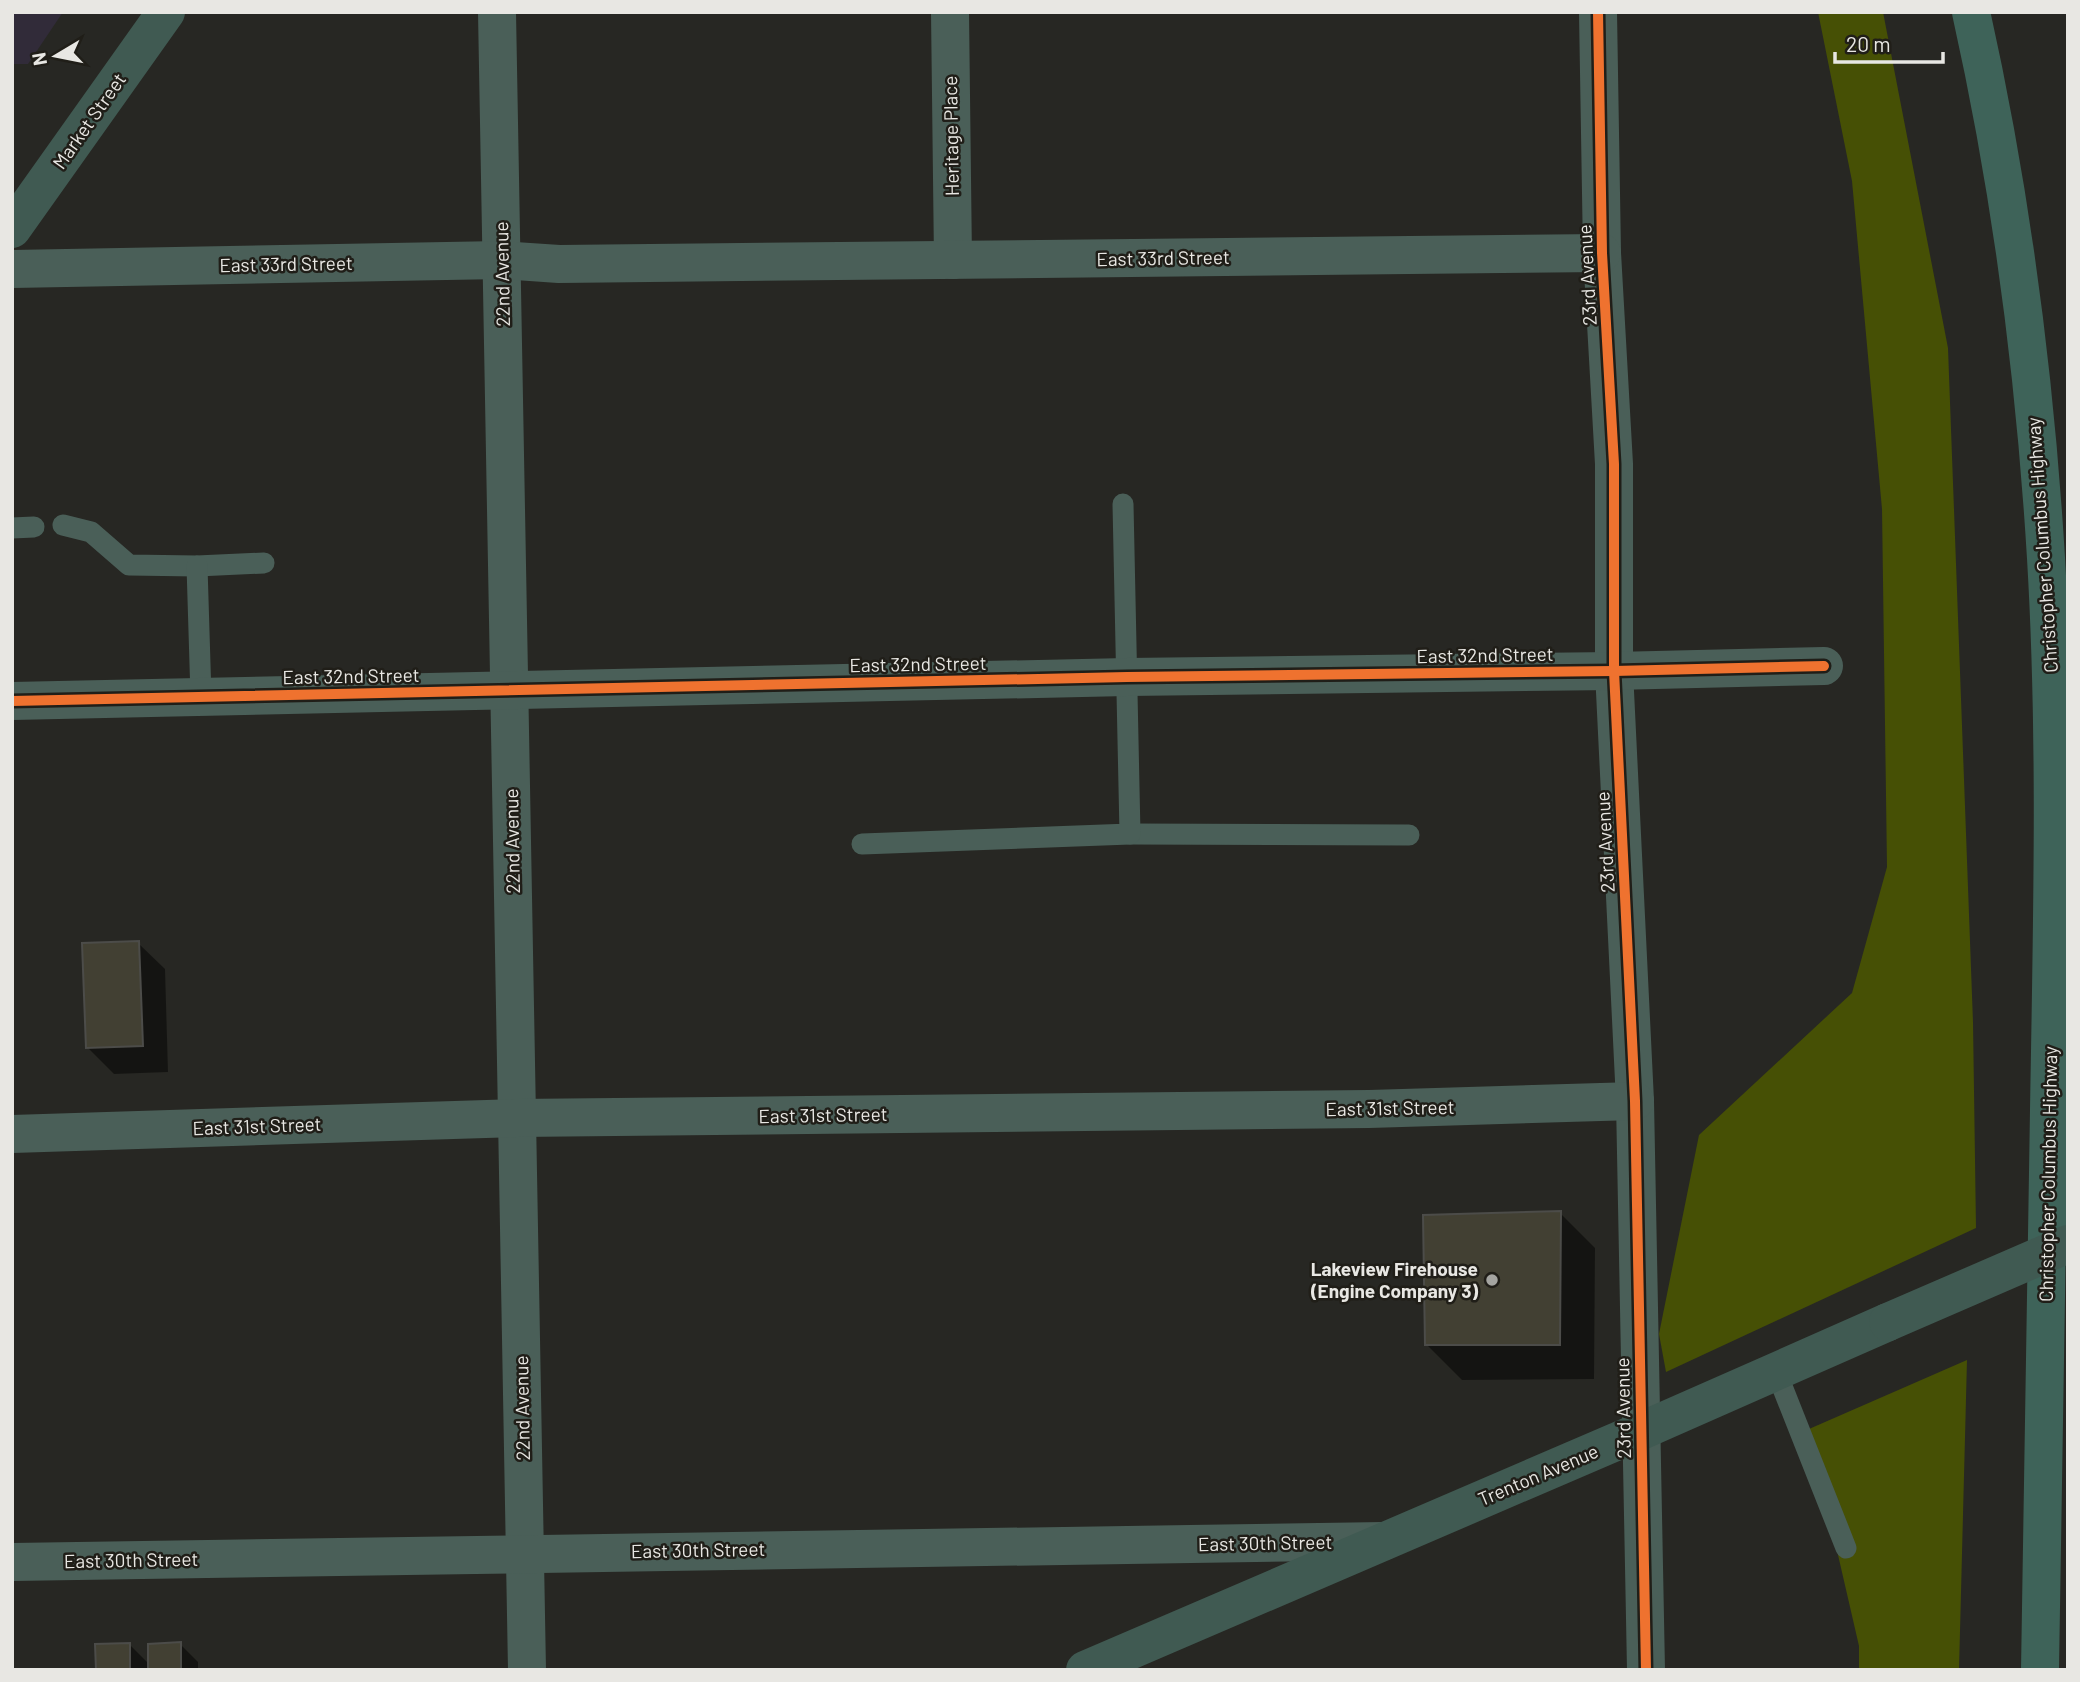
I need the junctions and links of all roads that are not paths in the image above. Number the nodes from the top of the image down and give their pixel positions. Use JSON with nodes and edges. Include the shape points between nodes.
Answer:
{"nodes":[{"id":1,"x":166,"y":12,"type":"edge"},
{"id":2,"x":497,"y":12,"type":"edge"},
{"id":3,"x":950,"y":12,"type":"edge"},
{"id":4,"x":1598,"y":12,"type":"edge"},
{"id":5,"x":1971,"y":12,"type":"edge"},
{"id":6,"x":12,"y":229,"type":"edge"},
{"id":7,"x":1602,"y":253,"type":"junction"},
{"id":8,"x":501,"y":260,"type":"junction"},
{"id":9,"x":953,"y":260,"type":"junction"},
{"id":10,"x":12,"y":269,"type":"edge"},
{"id":11,"x":1123,"y":504,"type":"dead end"},
{"id":12,"x":63,"y":525,"type":"dead end"},
{"id":13,"x":34,"y":527,"type":"dead end"},
{"id":14,"x":12,"y":528,"type":"edge"},
{"id":15,"x":264,"y":563,"type":"dead end"},
{"id":16,"x":197,"y":566,"type":"junction"},
{"id":17,"x":1824,"y":666,"type":"dead end"},
{"id":18,"x":1614,"y":671,"type":"junction"},
{"id":19,"x":1127,"y":677,"type":"junction"},
{"id":20,"x":510,"y":690,"type":"junction"},
{"id":21,"x":201,"y":697,"type":"junction"},
{"id":22,"x":12,"y":701,"type":"edge"},
{"id":23,"x":1130,"y":834,"type":"junction"},
{"id":24,"x":1409,"y":835,"type":"dead end"},
{"id":25,"x":862,"y":844,"type":"dead end"},
{"id":26,"x":1635,"y":1101,"type":"junction"},
{"id":27,"x":517,"y":1118,"type":"junction"},
{"id":28,"x":12,"y":1134,"type":"edge"},
{"id":29,"x":2068,"y":1244,"type":"edge"},
{"id":30,"x":1776,"y":1371,"type":"junction"},
{"id":31,"x":1641,"y":1431,"type":"junction"},
{"id":32,"x":1384,"y":1541,"type":"junction"},
{"id":33,"x":1846,"y":1548,"type":"dead end"},
{"id":34,"x":525,"y":1553,"type":"junction"},
{"id":35,"x":12,"y":1562,"type":"edge"},
{"id":36,"x":527,"y":1670,"type":"edge"},
{"id":37,"x":1085,"y":1670,"type":"edge"},
{"id":38,"x":1646,"y":1670,"type":"edge"},
{"id":39,"x":2040,"y":1670,"type":"edge"}],
"edges":[{"from":1,"to":6,"type":"street","name":"Market Street"},
{"from":2,"to":8,"type":"street","name":"22nd Avenue"},
{"from":3,"to":9,"type":"street","name":"Heritage Place"},
{"from":4,"to":7,"type":"street","name":"23rd Avenue"},
{"from":5,"to":39,"type":"highway","name":"Christopher Columbus Highway","via":[[2020,292],[2046,560],[2053,887]]},
{"from":7,"to":9,"type":"street","name":"East 33rd Street"},
{"from":7,"to":18,"type":"street","name":"23rd Avenue","via":[[1614,464]]},
{"from":8,"to":9,"type":"street","name":"East 33rd Street","via":[[559,264]]},
{"from":8,"to":10,"type":"street","name":"East 33rd Street"},
{"from":8,"to":20,"type":"street","name":"22nd Avenue"},
{"from":11,"to":19,"type":"lane"},
{"from":12,"to":16,"type":"lane","via":[[91,532],[129,565]]},
{"from":13,"to":14,"type":"lane"},
{"from":15,"to":16,"type":"lane"},
{"from":16,"to":21,"type":"lane"},
{"from":17,"to":18,"type":"street","name":"East 32nd Street"},
{"from":18,"to":19,"type":"street","name":"East 32nd Street"},
{"from":18,"to":26,"type":"street","name":"23rd Avenue"},
{"from":19,"to":20,"type":"street","name":"East 32nd Street"},
{"from":19,"to":23,"type":"lane"},
{"from":20,"to":21,"type":"street","name":"East 32nd Street"},
{"from":20,"to":27,"type":"street","name":"22nd Avenue"},
{"from":21,"to":22,"type":"street","name":"East 32nd Street"},
{"from":23,"to":24,"type":"lane"},
{"from":23,"to":25,"type":"lane"},
{"from":26,"to":27,"type":"street","name":"East 31st Street","via":[[1369,1109]]},
{"from":26,"to":31,"type":"street","name":"23rd Avenue"},
{"from":27,"to":28,"type":"street","name":"East 31st Street"},
{"from":27,"to":34,"type":"street","name":"22nd Avenue"},
{"from":29,"to":30,"type":"street","name":"Trenton Avenue","bridge":true},
{"from":30,"to":31,"type":"street","name":"Trenton Avenue"},
{"from":30,"to":33,"type":"lane"},
{"from":31,"to":32,"type":"street","name":"Trenton Avenue"},
{"from":31,"to":38,"type":"street","name":"23rd Avenue"},
{"from":32,"to":34,"type":"street","name":"East 30th Street"},
{"from":32,"to":37,"type":"street","name":"Trenton Avenue"},
{"from":34,"to":35,"type":"street","name":"East 30th Street"},
{"from":34,"to":36,"type":"street","name":"22nd Avenue"}]}
